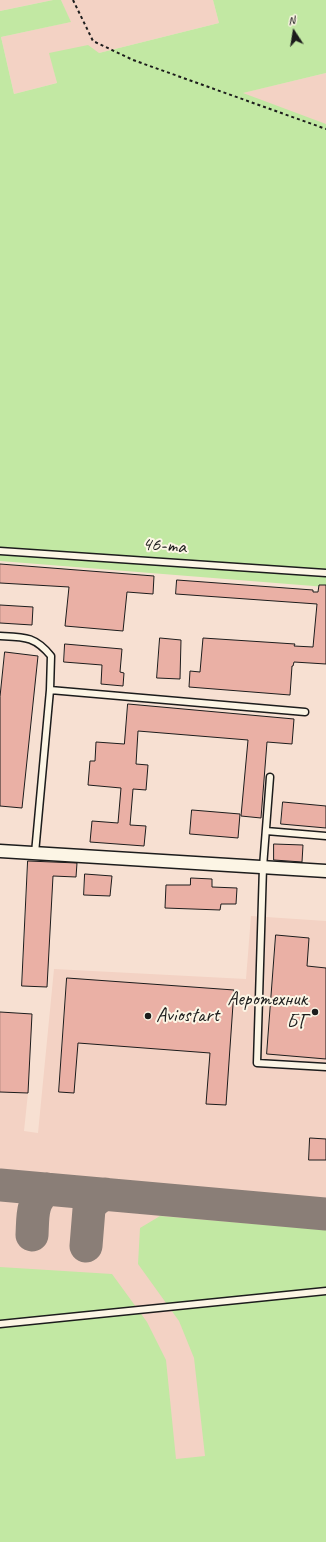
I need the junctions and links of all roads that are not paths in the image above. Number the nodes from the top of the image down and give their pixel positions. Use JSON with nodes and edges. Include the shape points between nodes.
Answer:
{"nodes":[{"id":1,"x":0,"y":551,"type":"edge"},
{"id":2,"x":326,"y":573,"type":"edge"},
{"id":3,"x":0,"y":636,"type":"edge"},
{"id":4,"x":50,"y":690,"type":"junction"},
{"id":5,"x":305,"y":712,"type":"dead end"},
{"id":6,"x":270,"y":777,"type":"dead end"},
{"id":7,"x":266,"y":831,"type":"junction"},
{"id":8,"x":326,"y":836,"type":"edge"},
{"id":9,"x":0,"y":851,"type":"edge"},
{"id":10,"x":35,"y":853,"type":"junction"},
{"id":11,"x":263,"y":867,"type":"junction"},
{"id":12,"x":326,"y":871,"type":"edge"},
{"id":13,"x":326,"y":1067,"type":"edge"},
{"id":14,"x":326,"y":1290,"type":"edge"},
{"id":15,"x":0,"y":1324,"type":"edge"}],
"edges":[{"from":1,"to":2,"type":"lane","name":"46-та"},
{"from":3,"to":4,"type":"lane","via":[[24,637],[42,644],[51,656]]},
{"from":4,"to":5,"type":"lane"},
{"from":4,"to":10,"type":"lane"},
{"from":6,"to":7,"type":"lane"},
{"from":7,"to":8,"type":"lane"},
{"from":7,"to":11,"type":"lane"},
{"from":9,"to":10,"type":"street"},
{"from":10,"to":11,"type":"street"},
{"from":11,"to":12,"type":"street"},
{"from":11,"to":13,"type":"lane","via":[[257,1063]]},
{"from":14,"to":15,"type":"lane"}]}
